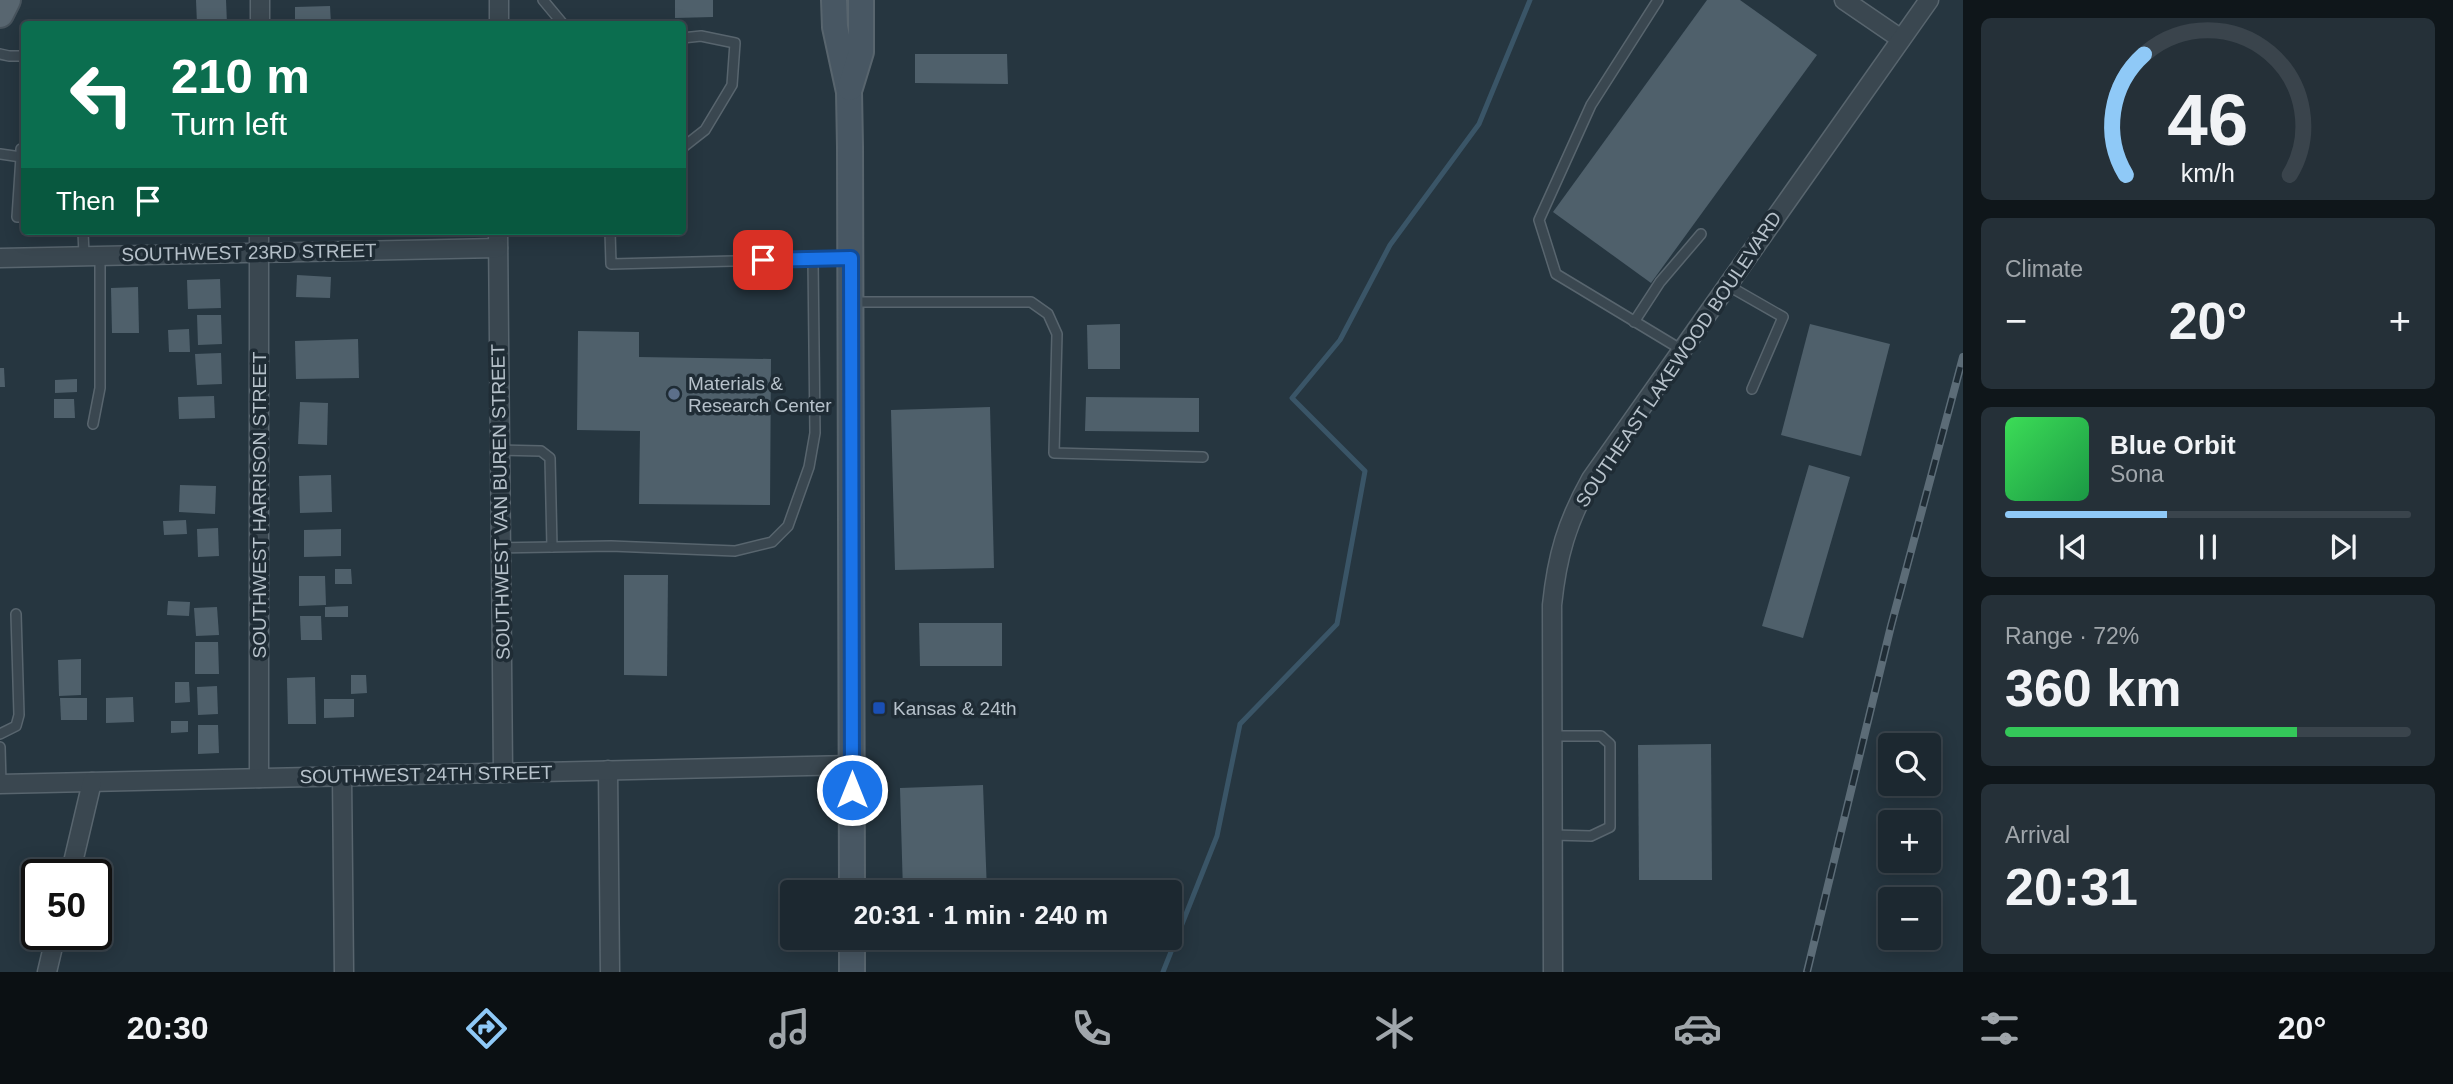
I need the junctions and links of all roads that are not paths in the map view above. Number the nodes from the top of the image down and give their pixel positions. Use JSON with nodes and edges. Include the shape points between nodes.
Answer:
{"nodes":[{"id":1,"x":7,"y":0,"type":"edge"},
{"id":2,"x":260,"y":0,"type":"edge"},
{"id":3,"x":499,"y":0,"type":"edge"},
{"id":4,"x":543,"y":0,"type":"edge"},
{"id":5,"x":834,"y":0,"type":"edge"},
{"id":6,"x":861,"y":0,"type":"edge"},
{"id":7,"x":1658,"y":0,"type":"edge"},
{"id":8,"x":1844,"y":0,"type":"edge"},
{"id":9,"x":1929,"y":0,"type":"edge"},
{"id":10,"x":551,"y":4,"type":"edge"},
{"id":11,"x":0,"y":14,"type":"edge"},
{"id":12,"x":260,"y":21,"type":"edge"},
{"id":13,"x":499,"y":21,"type":"edge"},
{"id":14,"x":561,"y":21,"type":"edge"},
{"id":15,"x":686,"y":38,"type":"edge"},
{"id":16,"x":1902,"y":39,"type":"junction"},
{"id":17,"x":0,"y":54,"type":"edge"},
{"id":18,"x":21,"y":56,"type":"edge"},
{"id":19,"x":849,"y":92,"type":"junction"},
{"id":20,"x":686,"y":145,"type":"edge"},
{"id":21,"x":21,"y":153,"type":"edge"},
{"id":22,"x":0,"y":154,"type":"edge"},
{"id":23,"x":21,"y":174,"type":"edge"},
{"id":24,"x":21,"y":217,"type":"edge"},
{"id":25,"x":1701,"y":234,"type":"dead end"},
{"id":26,"x":84,"y":235,"type":"edge"},
{"id":27,"x":259,"y":235,"type":"edge"},
{"id":28,"x":610,"y":235,"type":"edge"},
{"id":29,"x":498,"y":239,"type":"edge"},
{"id":30,"x":259,"y":252,"type":"junction"},
{"id":31,"x":92,"y":255,"type":"junction"},
{"id":32,"x":0,"y":258,"type":"edge"},
{"id":33,"x":851,"y":258,"type":"junction"},
{"id":34,"x":814,"y":259,"type":"junction"},
{"id":35,"x":1727,"y":285,"type":"junction"},
{"id":36,"x":851,"y":302,"type":"junction"},
{"id":37,"x":1634,"y":322,"type":"junction"},
{"id":38,"x":1682,"y":350,"type":"junction"},
{"id":39,"x":1752,"y":389,"type":"dead end"},
{"id":40,"x":93,"y":424,"type":"dead end"},
{"id":41,"x":500,"y":450,"type":"junction"},
{"id":42,"x":1203,"y":457,"type":"dead end"},
{"id":43,"x":552,"y":547,"type":"junction"},
{"id":44,"x":501,"y":548,"type":"junction"},
{"id":45,"x":16,"y":614,"type":"dead end"},
{"id":46,"x":0,"y":734,"type":"edge"},
{"id":47,"x":1552,"y":736,"type":"junction"},
{"id":48,"x":0,"y":747,"type":"edge"},
{"id":49,"x":852,"y":765,"type":"junction"},
{"id":50,"x":608,"y":770,"type":"junction"},
{"id":51,"x":503,"y":773,"type":"junction"},
{"id":52,"x":342,"y":776,"type":"junction"},
{"id":53,"x":259,"y":778,"type":"junction"},
{"id":54,"x":92,"y":782,"type":"junction"},
{"id":55,"x":1,"y":784,"type":"edge"},
{"id":56,"x":1553,"y":835,"type":"junction"},
{"id":57,"x":74,"y":859,"type":"edge"},
{"id":58,"x":852,"y":880,"type":"edge"},
{"id":59,"x":52,"y":950,"type":"edge"},
{"id":60,"x":852,"y":950,"type":"edge"},
{"id":61,"x":47,"y":972,"type":"edge"},
{"id":62,"x":344,"y":972,"type":"edge"},
{"id":63,"x":610,"y":972,"type":"edge"},
{"id":64,"x":852,"y":972,"type":"edge"},
{"id":65,"x":1553,"y":972,"type":"edge"}],
"edges":[{"from":1,"to":11,"type":"main road"},
{"from":2,"to":12,"type":"street"},
{"from":3,"to":13,"type":"street"},
{"from":4,"to":10,"type":"lane"},
{"from":5,"to":19,"type":"main road"},
{"from":6,"to":19,"type":"main road","via":[[860,52]]},
{"from":7,"to":37,"type":"lane","via":[[1591,105],[1539,220],[1556,274]]},
{"from":8,"to":16,"type":"street"},
{"from":9,"to":16,"type":"street","name":"SOUTHEAST LAKEWOOD BOULEVARD"},
{"from":10,"to":14,"type":"lane"},
{"from":15,"to":20,"type":"lane","via":[[735,43],[732,85],[705,130]]},
{"from":16,"to":35,"type":"street","name":"SOUTHEAST LAKEWOOD BOULEVARD"},
{"from":17,"to":18,"type":"lane"},
{"from":19,"to":33,"type":"main road"},
{"from":21,"to":22,"type":"lane"},
{"from":23,"to":24,"type":"lane","via":[[17,217]]},
{"from":25,"to":37,"type":"lane","via":[[1660,282]]},
{"from":26,"to":31,"type":"lane"},
{"from":27,"to":30,"type":"street","name":"SOUTHWEST HARRISON STREET"},
{"from":28,"to":34,"type":"lane","via":[[611,264]]},
{"from":29,"to":30,"type":"street","name":"SOUTHWEST 23RD STREET"},
{"from":29,"to":41,"type":"street","name":"SOUTHWEST VAN BUREN STREET"},
{"from":30,"to":31,"type":"street","name":"SOUTHWEST 23RD STREET"},
{"from":30,"to":53,"type":"street","name":"SOUTHWEST HARRISON STREET"},
{"from":31,"to":32,"type":"street","name":"SOUTHWEST 23RD STREET"},
{"from":31,"to":40,"type":"lane","via":[[100,388]]},
{"from":33,"to":34,"type":"lane"},
{"from":33,"to":36,"type":"main road"},
{"from":34,"to":43,"type":"lane","via":[[816,433],[788,527],[772,542],[735,551]]},
{"from":35,"to":38,"type":"street","name":"SOUTHEAST LAKEWOOD BOULEVARD"},
{"from":35,"to":39,"type":"lane","via":[[1783,317]]},
{"from":36,"to":42,"type":"lane","via":[[1031,302],[1048,314],[1057,334],[1054,453]]},
{"from":36,"to":49,"type":"main road"},
{"from":37,"to":38,"type":"lane"},
{"from":38,"to":47,"type":"street","name":"SOUTHEAST LAKEWOOD BOULEVARD","via":[[1591,479],[1562,541],[1552,605]]},
{"from":41,"to":43,"type":"lane","via":[[541,451],[550,458]]},
{"from":41,"to":44,"type":"street","name":"SOUTHWEST VAN BUREN STREET"},
{"from":43,"to":44,"type":"lane"},
{"from":44,"to":51,"type":"street","name":"SOUTHWEST VAN BUREN STREET"},
{"from":45,"to":46,"type":"lane","via":[[19,715],[16,726]]},
{"from":47,"to":56,"type":"street","name":"SOUTHEAST LAKEWOOD BOULEVARD"},
{"from":47,"to":56,"type":"lane","via":[[1601,736],[1610,744],[1610,827],[1591,836]]},
{"from":48,"to":55,"type":"lane"},
{"from":49,"to":50,"type":"street","name":"SOUTHWEST 24TH STREET"},
{"from":49,"to":58,"type":"main road"},
{"from":50,"to":51,"type":"street","name":"SOUTHWEST 24TH STREET"},
{"from":50,"to":63,"type":"street"},
{"from":51,"to":52,"type":"street","name":"SOUTHWEST 24TH STREET"},
{"from":52,"to":53,"type":"street","name":"SOUTHWEST 24TH STREET"},
{"from":52,"to":62,"type":"street"},
{"from":53,"to":54,"type":"street","name":"SOUTHWEST 24TH STREET"},
{"from":54,"to":55,"type":"street","name":"SOUTHWEST 24TH STREET"},
{"from":54,"to":57,"type":"street"},
{"from":56,"to":65,"type":"street","name":"SOUTHEAST LAKEWOOD BOULEVARD"},
{"from":59,"to":61,"type":"street"},
{"from":60,"to":64,"type":"main road"}]}
